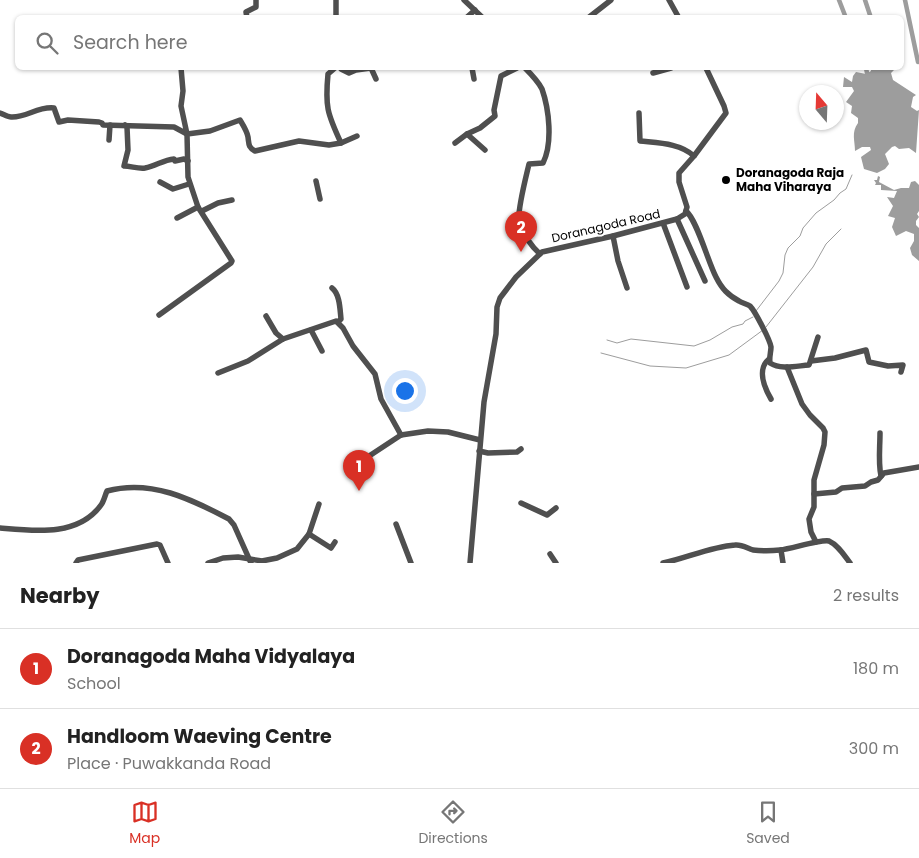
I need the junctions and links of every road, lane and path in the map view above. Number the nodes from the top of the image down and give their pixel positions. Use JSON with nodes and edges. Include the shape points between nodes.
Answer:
{"nodes":[{"id":1,"x":256,"y":0,"type":"edge"},
{"id":2,"x":336,"y":0,"type":"edge"},
{"id":3,"x":611,"y":0,"type":"edge"},
{"id":4,"x":670,"y":0,"type":"edge"},
{"id":5,"x":468,"y":1,"type":"edge"},
{"id":6,"x":475,"y":10,"type":"junction"},
{"id":7,"x":246,"y":15,"type":"edge"},
{"id":8,"x":336,"y":15,"type":"edge"},
{"id":9,"x":469,"y":15,"type":"edge"},
{"id":10,"x":480,"y":15,"type":"edge"},
{"id":11,"x":592,"y":15,"type":"edge"},
{"id":12,"x":678,"y":15,"type":"edge"},
{"id":13,"x":181,"y":70,"type":"edge"},
{"id":14,"x":335,"y":70,"type":"edge"},
{"id":15,"x":343,"y":70,"type":"edge"},
{"id":16,"x":362,"y":70,"type":"edge"},
{"id":17,"x":372,"y":70,"type":"edge"},
{"id":18,"x":472,"y":70,"type":"edge"},
{"id":19,"x":513,"y":70,"type":"edge"},
{"id":20,"x":527,"y":70,"type":"edge"},
{"id":21,"x":663,"y":70,"type":"edge"},
{"id":22,"x":707,"y":70,"type":"edge"},
{"id":23,"x":652,"y":73,"type":"dead end"},
{"id":24,"x":376,"y":79,"type":"dead end"},
{"id":25,"x":474,"y":80,"type":"dead end"},
{"id":26,"x":0,"y":113,"type":"edge"},
{"id":27,"x":639,"y":113,"type":"dead end"},
{"id":28,"x":110,"y":125,"type":"junction"},
{"id":29,"x":125,"y":125,"type":"junction"},
{"id":30,"x":187,"y":134,"type":"junction"},
{"id":31,"x":466,"y":134,"type":"junction"},
{"id":32,"x":357,"y":136,"type":"dead end"},
{"id":33,"x":109,"y":140,"type":"dead end"},
{"id":34,"x":341,"y":143,"type":"junction"},
{"id":35,"x":455,"y":143,"type":"dead end"},
{"id":36,"x":485,"y":150,"type":"dead end"},
{"id":37,"x":694,"y":156,"type":"junction"},
{"id":38,"x":188,"y":161,"type":"junction"},
{"id":39,"x":316,"y":181,"type":"dead end"},
{"id":40,"x":160,"y":182,"type":"dead end"},
{"id":41,"x":189,"y":184,"type":"junction"},
{"id":42,"x":320,"y":199,"type":"dead end"},
{"id":43,"x":232,"y":200,"type":"dead end"},
{"id":44,"x":200,"y":209,"type":"junction"},
{"id":45,"x":686,"y":211,"type":"junction"},
{"id":46,"x":177,"y":218,"type":"dead end"},
{"id":47,"x":677,"y":219,"type":"junction"},
{"id":48,"x":663,"y":223,"type":"junction"},
{"id":49,"x":614,"y":236,"type":"junction"},
{"id":50,"x":540,"y":254,"type":"junction"},
{"id":51,"x":705,"y":281,"type":"dead end"},
{"id":52,"x":687,"y":287,"type":"dead end"},
{"id":53,"x":332,"y":288,"type":"dead end"},
{"id":54,"x":627,"y":288,"type":"dead end"},
{"id":55,"x":159,"y":315,"type":"dead end"},
{"id":56,"x":266,"y":316,"type":"dead end"},
{"id":57,"x":338,"y":322,"type":"junction"},
{"id":58,"x":311,"y":330,"type":"junction"},
{"id":59,"x":818,"y":337,"type":"dead end"},
{"id":60,"x":283,"y":339,"type":"junction"},
{"id":61,"x":322,"y":351,"type":"dead end"},
{"id":62,"x":769,"y":359,"type":"junction"},
{"id":63,"x":811,"y":361,"type":"junction"},
{"id":64,"x":788,"y":367,"type":"junction"},
{"id":65,"x":901,"y":372,"type":"dead end"},
{"id":66,"x":218,"y":373,"type":"dead end"},
{"id":67,"x":771,"y":399,"type":"dead end"},
{"id":68,"x":880,"y":433,"type":"dead end"},
{"id":69,"x":401,"y":435,"type":"junction"},
{"id":70,"x":480,"y":440,"type":"junction"},
{"id":71,"x":521,"y":449,"type":"dead end"},
{"id":72,"x":479,"y":451,"type":"junction"},
{"id":73,"x":357,"y":464,"type":"dead end"},
{"id":74,"x":919,"y":467,"type":"edge"},
{"id":75,"x":881,"y":476,"type":"junction"},
{"id":76,"x":814,"y":494,"type":"junction"},
{"id":77,"x":521,"y":503,"type":"dead end"},
{"id":78,"x":319,"y":504,"type":"dead end"},
{"id":79,"x":556,"y":508,"type":"dead end"},
{"id":80,"x":396,"y":524,"type":"dead end"},
{"id":81,"x":0,"y":528,"type":"edge"},
{"id":82,"x":309,"y":534,"type":"junction"},
{"id":83,"x":335,"y":542,"type":"dead end"},
{"id":84,"x":816,"y":542,"type":"junction"},
{"id":85,"x":781,"y":550,"type":"junction"},
{"id":86,"x":550,"y":554,"type":"dead end"},
{"id":87,"x":250,"y":561,"type":"edge"},
{"id":88,"x":76,"y":563,"type":"edge"},
{"id":89,"x":168,"y":563,"type":"edge"},
{"id":90,"x":208,"y":563,"type":"edge"},
{"id":91,"x":411,"y":563,"type":"edge"},
{"id":92,"x":470,"y":563,"type":"edge"},
{"id":93,"x":556,"y":563,"type":"edge"},
{"id":94,"x":663,"y":563,"type":"edge"},
{"id":95,"x":783,"y":563,"type":"edge"},
{"id":96,"x":850,"y":563,"type":"edge"}],
"edges":[{"from":1,"to":7,"type":"street","via":[[256,7],[246,12]]},
{"from":2,"to":8,"type":"street"},
{"from":3,"to":11,"type":"street"},
{"from":4,"to":12,"type":"street"},
{"from":5,"to":6,"type":"street"},
{"from":6,"to":9,"type":"street"},
{"from":6,"to":10,"type":"street"},
{"from":13,"to":30,"type":"street","via":[[181,106]]},
{"from":14,"to":34,"type":"street","via":[[328,74],[326,100]]},
{"from":15,"to":16,"type":"street","via":[[349,73]]},
{"from":17,"to":24,"type":"street"},
{"from":18,"to":25,"type":"street"},
{"from":19,"to":31,"type":"street","via":[[501,76],[495,116]]},
{"from":20,"to":50,"type":"street","via":[[541,88],[549,127],[548,147],[543,162],[528,164],[519,222],[531,247]]},
{"from":21,"to":23,"type":"street"},
{"from":22,"to":37,"type":"street","via":[[726,113]]},
{"from":26,"to":28,"type":"street","via":[[10,118],[49,107],[54,108],[59,122],[68,120]]},
{"from":27,"to":37,"type":"street","via":[[640,141],[675,145]]},
{"from":28,"to":29,"type":"street"},
{"from":28,"to":33,"type":"street"},
{"from":29,"to":30,"type":"street","via":[[174,127]]},
{"from":29,"to":38,"type":"street","via":[[128,150],[124,166],[144,168],[166,160]]},
{"from":30,"to":34,"type":"street","via":[[210,131],[240,120],[247,142],[255,151],[299,141],[329,145]]},
{"from":30,"to":38,"type":"street"},
{"from":31,"to":35,"type":"street"},
{"from":31,"to":36,"type":"street"},
{"from":32,"to":34,"type":"street"},
{"from":37,"to":45,"type":"street","via":[[679,173]]},
{"from":38,"to":41,"type":"street"},
{"from":39,"to":42,"type":"street"},
{"from":40,"to":41,"type":"street","via":[[174,189]]},
{"from":41,"to":44,"type":"street"},
{"from":43,"to":44,"type":"street"},
{"from":44,"to":46,"type":"street"},
{"from":44,"to":55,"type":"street","via":[[232,261]]},
{"from":45,"to":47,"type":"street","name":"Doranagoda Road"},
{"from":45,"to":62,"type":"street","via":[[722,288],[755,314],[771,347]]},
{"from":47,"to":48,"type":"street","name":"Doranagoda Road"},
{"from":47,"to":51,"type":"street"},
{"from":48,"to":49,"type":"street","name":"Doranagoda Road"},
{"from":48,"to":52,"type":"street"},
{"from":49,"to":50,"type":"street","name":"Doranagoda Road"},
{"from":49,"to":54,"type":"street"},
{"from":50,"to":70,"type":"street","name":"Doranagoda Road","via":[[516,277],[497,307]]},
{"from":53,"to":57,"type":"street","via":[[336,290],[339,302],[341,320]]},
{"from":56,"to":60,"type":"street"},
{"from":57,"to":58,"type":"street"},
{"from":57,"to":69,"type":"street","via":[[375,374],[381,399]]},
{"from":58,"to":60,"type":"street"},
{"from":58,"to":61,"type":"street"},
{"from":59,"to":63,"type":"street"},
{"from":60,"to":66,"type":"street","via":[[248,361]]},
{"from":62,"to":64,"type":"street","via":[[775,366]]},
{"from":62,"to":67,"type":"street","via":[[762,371],[764,388]]},
{"from":63,"to":64,"type":"street","via":[[809,365]]},
{"from":63,"to":65,"type":"street","via":[[866,350],[869,362],[903,366]]},
{"from":64,"to":76,"type":"street","via":[[802,404],[825,432]]},
{"from":68,"to":75,"type":"street","via":[[878,463]]},
{"from":69,"to":70,"type":"street","via":[[448,432]]},
{"from":69,"to":73,"type":"street"},
{"from":70,"to":72,"type":"street","name":"Doranagoda Road"},
{"from":71,"to":72,"type":"street","via":[[517,452]]},
{"from":72,"to":92,"type":"street","name":"Doranagoda Road"},
{"from":74,"to":75,"type":"street"},
{"from":75,"to":76,"type":"street","via":[[865,486]]},
{"from":76,"to":84,"type":"street","via":[[809,523]]},
{"from":77,"to":79,"type":"street","via":[[547,516]]},
{"from":78,"to":82,"type":"street"},
{"from":80,"to":91,"type":"street"},
{"from":81,"to":87,"type":"street","via":[[59,529],[81,522],[94,513],[103,503],[107,491],[156,488],[230,519]]},
{"from":82,"to":83,"type":"street","via":[[331,548]]},
{"from":82,"to":87,"type":"street","via":[[297,549],[277,558]]},
{"from":84,"to":85,"type":"street"},
{"from":84,"to":96,"type":"street","via":[[830,542]]},
{"from":85,"to":94,"type":"street","via":[[764,551],[734,545]]},
{"from":85,"to":95,"type":"street"},
{"from":86,"to":93,"type":"street"},
{"from":87,"to":90,"type":"street","via":[[223,558]]},
{"from":88,"to":89,"type":"street","via":[[158,544]]}]}
